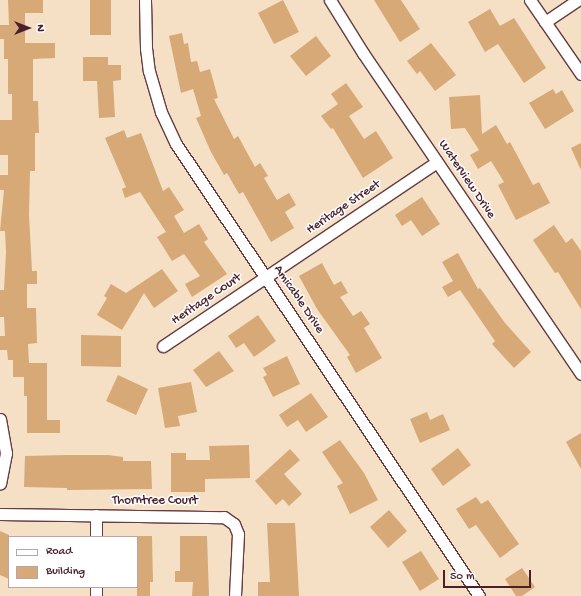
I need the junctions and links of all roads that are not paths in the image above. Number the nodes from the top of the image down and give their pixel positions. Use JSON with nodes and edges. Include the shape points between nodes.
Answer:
{"nodes":[{"id":1,"x":145,"y":0,"type":"edge"},
{"id":2,"x":330,"y":0,"type":"edge"},
{"id":3,"x":530,"y":0,"type":"edge"},
{"id":4,"x":578,"y":0,"type":"edge"},
{"id":5,"x":545,"y":22,"type":"junction"},
{"id":6,"x":581,"y":74,"type":"edge"},
{"id":7,"x":437,"y":162,"type":"junction"},
{"id":8,"x":266,"y":277,"type":"junction"},
{"id":9,"x":163,"y":346,"type":"dead end"},
{"id":10,"x":581,"y":374,"type":"edge"},
{"id":11,"x":0,"y":419,"type":"edge"},
{"id":12,"x":0,"y":483,"type":"edge"},
{"id":13,"x":0,"y":514,"type":"edge"},
{"id":14,"x":96,"y":515,"type":"junction"},
{"id":15,"x":96,"y":536,"type":"edge"},
{"id":16,"x":235,"y":596,"type":"edge"},
{"id":17,"x":479,"y":596,"type":"edge"}],
"edges":[{"from":1,"to":8,"type":"street","name":"Amicable Drive","via":[[148,62],[161,112],[176,144],[198,180]]},
{"from":2,"to":7,"type":"street","name":"Waterview Drive","via":[[362,53]]},
{"from":3,"to":5,"type":"street"},
{"from":4,"to":5,"type":"street"},
{"from":5,"to":6,"type":"street"},
{"from":7,"to":8,"type":"street","name":"Heritage Street"},
{"from":7,"to":10,"type":"street","name":"Waterview Drive"},
{"from":8,"to":9,"type":"street","name":"Heritage Court"},
{"from":8,"to":17,"type":"street","name":"Amicable Drive"},
{"from":11,"to":12,"type":"street","via":[[6,453]]},
{"from":13,"to":14,"type":"street","name":"Thorntree Court"},
{"from":14,"to":15,"type":"street"},
{"from":14,"to":16,"type":"street","name":"Thorntree Court","via":[[215,515],[228,518],[236,527],[238,539]]}]}
